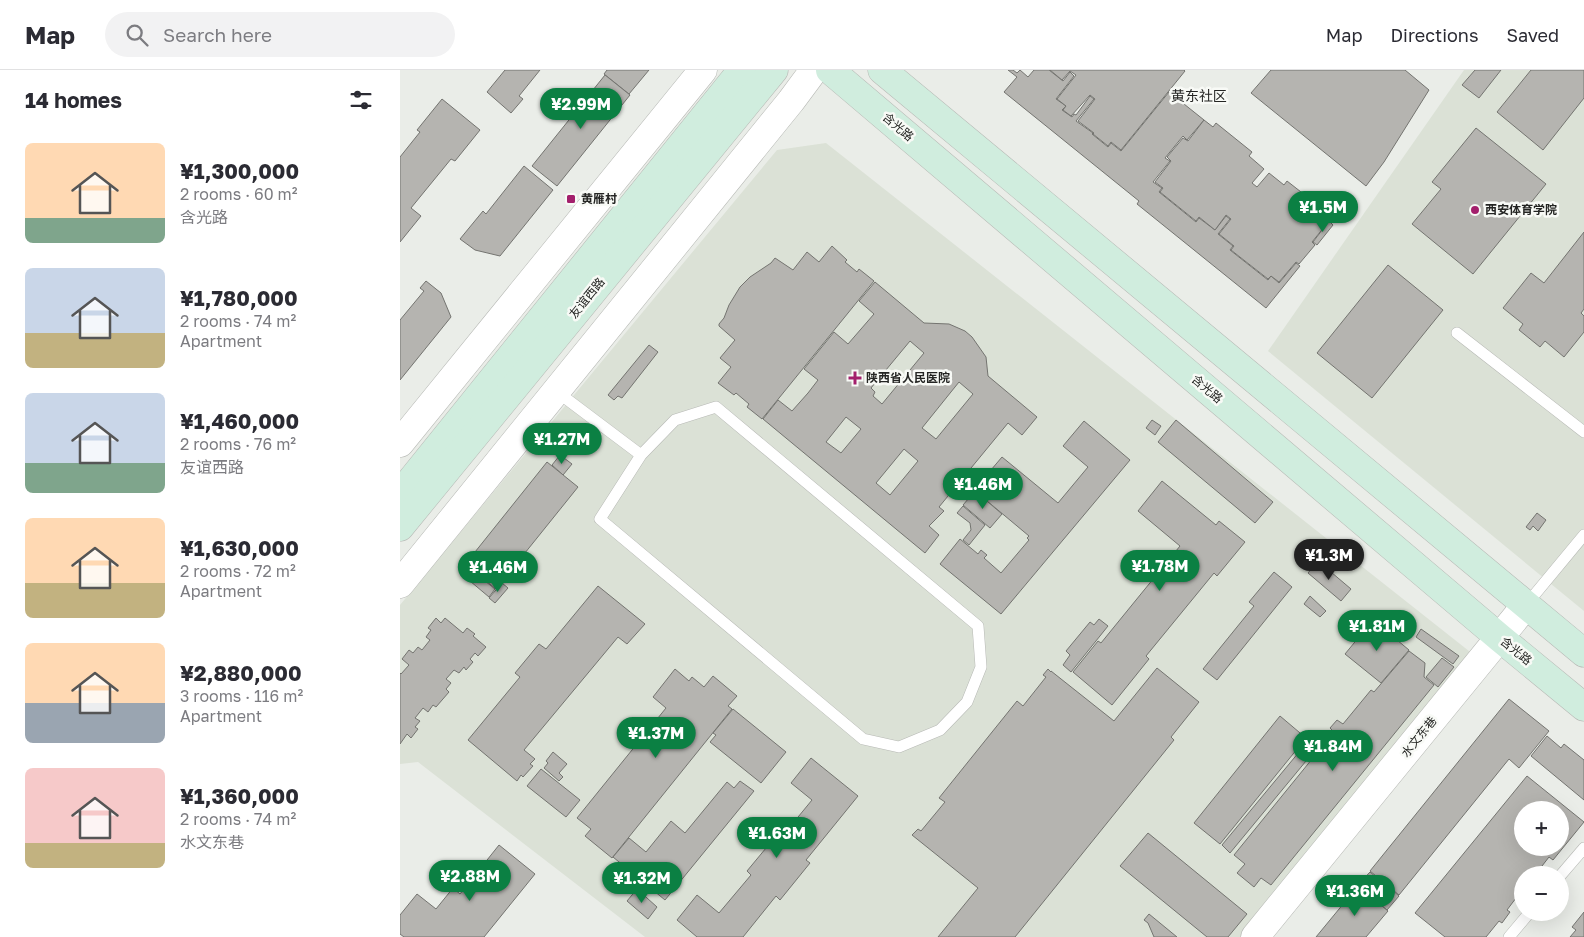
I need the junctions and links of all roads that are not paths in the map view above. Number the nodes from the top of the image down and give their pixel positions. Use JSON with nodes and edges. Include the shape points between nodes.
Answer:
{"nodes":[{"id":1,"x":703,"y":70,"type":"edge"},
{"id":2,"x":742,"y":70,"type":"edge"},
{"id":3,"x":774,"y":70,"type":"edge"},
{"id":4,"x":814,"y":70,"type":"edge"},
{"id":5,"x":830,"y":70,"type":"edge"},
{"id":6,"x":882,"y":70,"type":"edge"},
{"id":7,"x":1457,"y":333,"type":"dead end"},
{"id":8,"x":556,"y":391,"type":"junction"},
{"id":9,"x":1584,"y":432,"type":"edge"},
{"id":10,"x":400,"y":443,"type":"edge"},
{"id":11,"x":641,"y":455,"type":"junction"},
{"id":12,"x":400,"y":494,"type":"edge"},
{"id":13,"x":400,"y":527,"type":"edge"},
{"id":14,"x":1584,"y":534,"type":"edge"},
{"id":15,"x":400,"y":584,"type":"edge"},
{"id":16,"x":1526,"y":605,"type":"junction"},
{"id":17,"x":1500,"y":638,"type":"junction"},
{"id":18,"x":1584,"y":653,"type":"edge"},
{"id":19,"x":1584,"y":707,"type":"edge"},
{"id":20,"x":1584,"y":848,"type":"edge"},
{"id":21,"x":1569,"y":866,"type":"edge"},
{"id":22,"x":1522,"y":921,"type":"edge"},
{"id":23,"x":1254,"y":937,"type":"edge"},
{"id":24,"x":1509,"y":937,"type":"edge"}],
"edges":[{"from":1,"to":10,"type":"street"},
{"from":2,"to":12,"type":"main road","name":"友谊西路"},
{"from":3,"to":13,"type":"main road","name":"友谊西路"},
{"from":4,"to":8,"type":"street"},
{"from":5,"to":17,"type":"main road","name":"含光路"},
{"from":6,"to":16,"type":"main road"},
{"from":7,"to":9,"type":"lane"},
{"from":8,"to":11,"type":"lane"},
{"from":8,"to":15,"type":"street"},
{"from":11,"to":11,"type":"lane","via":[[600,519],[863,739],[899,747],[940,730],[968,702],[980,668],[978,626],[716,408],[675,420]]},
{"from":14,"to":16,"type":"lane"},
{"from":16,"to":17,"type":"street","name":"水文东巷"},
{"from":16,"to":18,"type":"main road"},
{"from":17,"to":19,"type":"main road","name":"含光路"},
{"from":17,"to":23,"type":"street","name":"水文东巷"},
{"from":20,"to":21,"type":"lane"},
{"from":22,"to":24,"type":"lane"}]}
